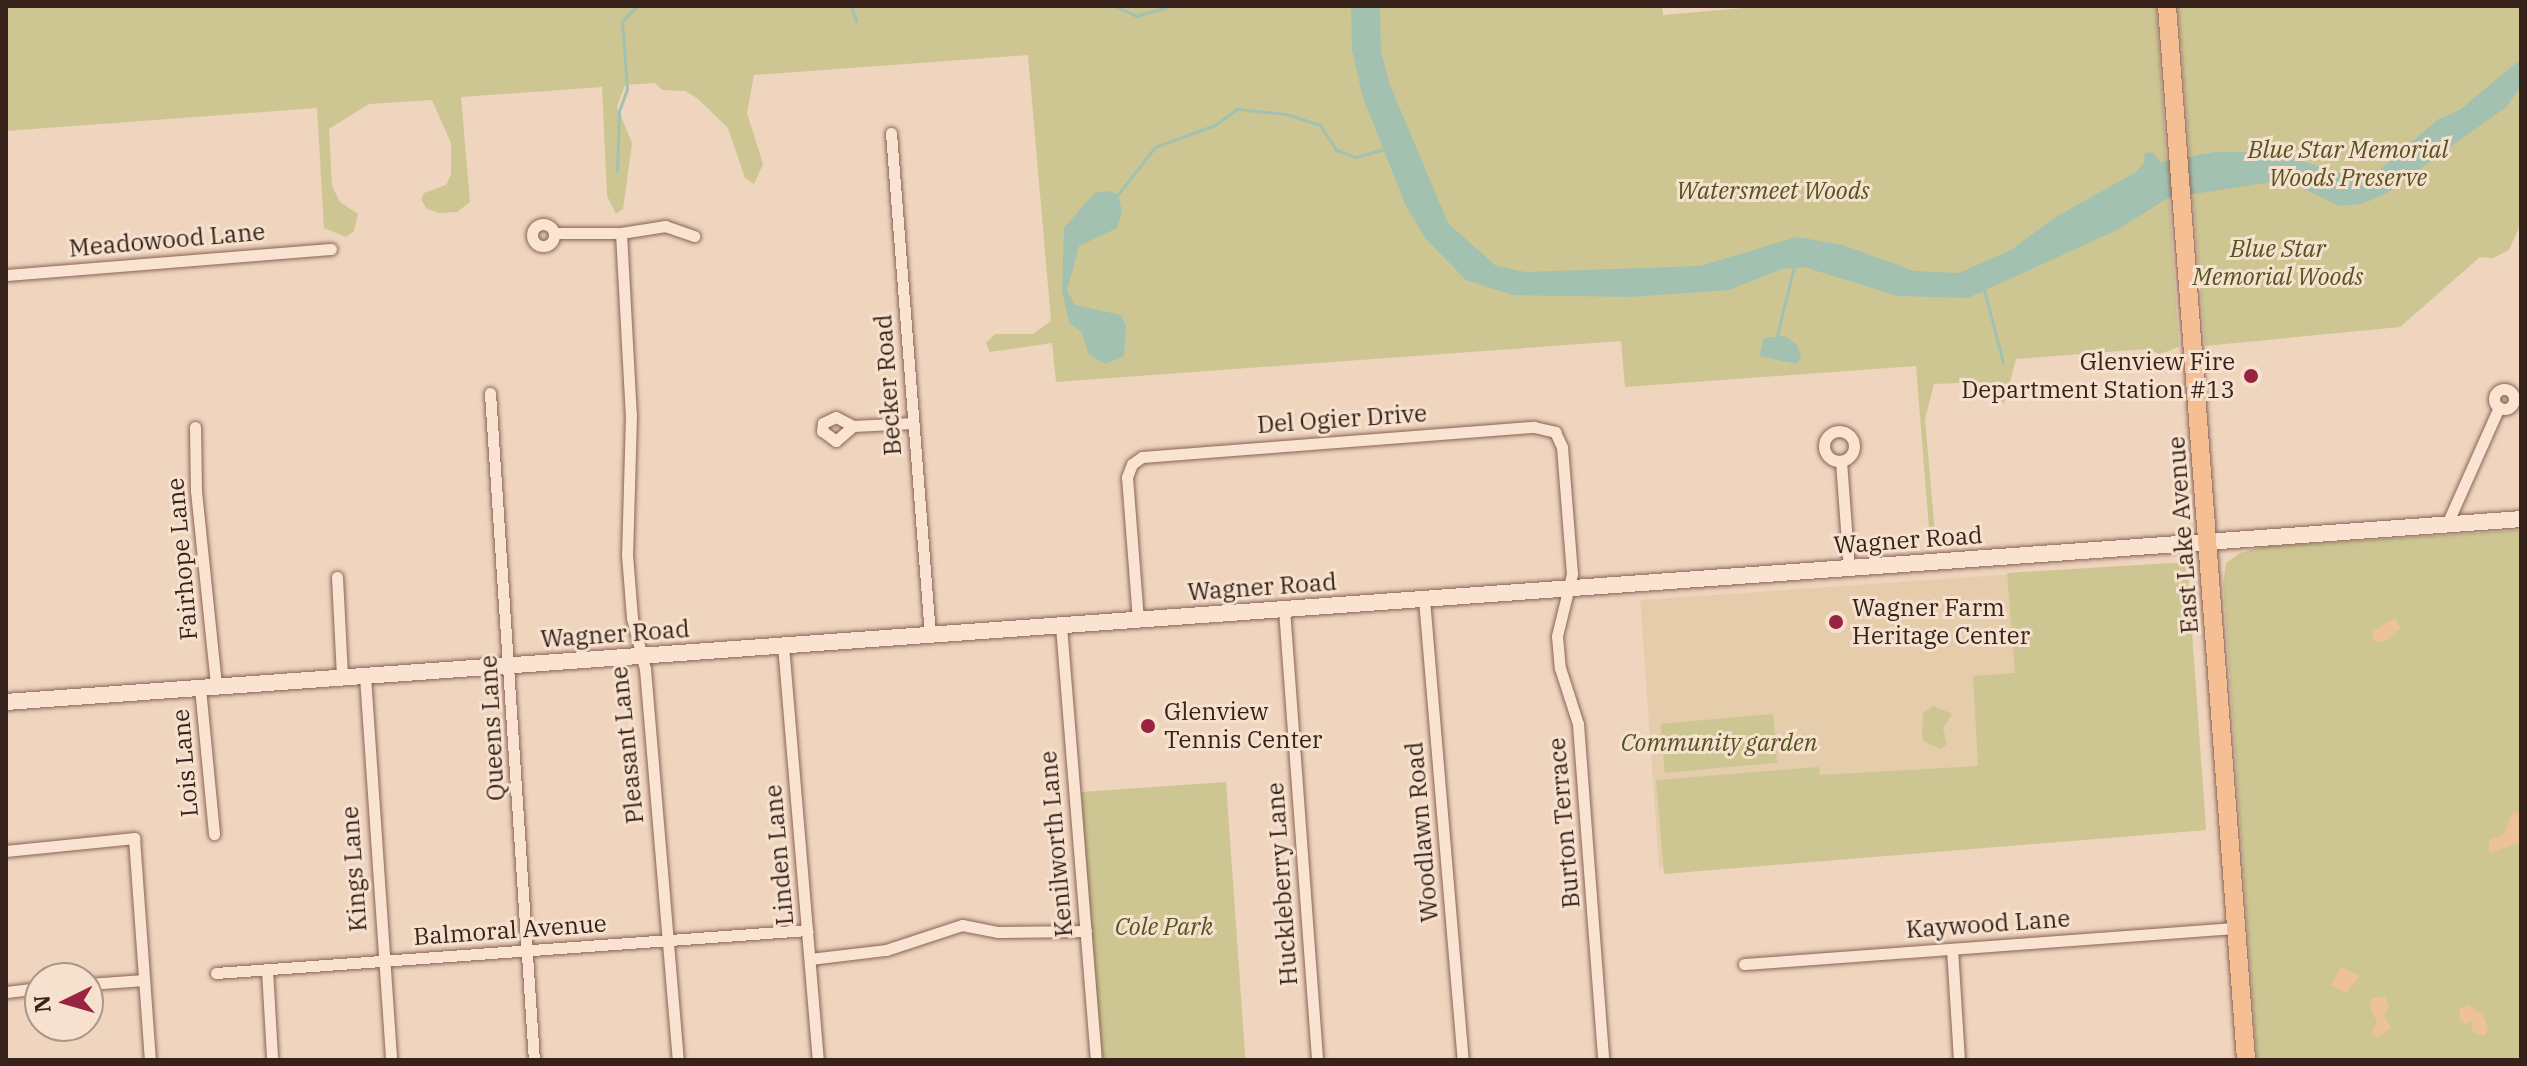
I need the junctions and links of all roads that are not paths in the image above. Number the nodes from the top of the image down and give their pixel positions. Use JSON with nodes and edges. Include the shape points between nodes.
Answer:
{"nodes":[{"id":1,"x":2167,"y":6,"type":"edge"},
{"id":2,"x":891,"y":133,"type":"dead end"},
{"id":3,"x":554,"y":233,"type":"dead end"},
{"id":4,"x":621,"y":233,"type":"junction"},
{"id":5,"x":694,"y":236,"type":"dead end"},
{"id":6,"x":331,"y":249,"type":"dead end"},
{"id":7,"x":6,"y":275,"type":"edge"},
{"id":8,"x":490,"y":393,"type":"dead end"},
{"id":9,"x":2499,"y":407,"type":"dead end"},
{"id":10,"x":913,"y":423,"type":"junction"},
{"id":11,"x":853,"y":426,"type":"dead end"},
{"id":12,"x":195,"y":427,"type":"dead end"},
{"id":13,"x":1841,"y":461,"type":"dead end"},
{"id":14,"x":2521,"y":519,"type":"edge"},
{"id":15,"x":2447,"y":524,"type":"junction"},
{"id":16,"x":2208,"y":543,"type":"junction"},
{"id":17,"x":1849,"y":569,"type":"junction"},
{"id":18,"x":337,"y":577,"type":"dead end"},
{"id":19,"x":1571,"y":589,"type":"junction"},
{"id":20,"x":1424,"y":599,"type":"junction"},
{"id":21,"x":1284,"y":609,"type":"junction"},
{"id":22,"x":1138,"y":620,"type":"junction"},
{"id":23,"x":1061,"y":626,"type":"junction"},
{"id":24,"x":930,"y":635,"type":"junction"},
{"id":25,"x":783,"y":645,"type":"junction"},
{"id":26,"x":641,"y":656,"type":"junction"},
{"id":27,"x":508,"y":665,"type":"junction"},
{"id":28,"x":365,"y":676,"type":"junction"},
{"id":29,"x":342,"y":677,"type":"junction"},
{"id":30,"x":208,"y":687,"type":"junction"},
{"id":31,"x":6,"y":702,"type":"edge"},
{"id":32,"x":214,"y":834,"type":"dead end"},
{"id":33,"x":6,"y":851,"type":"edge"},
{"id":34,"x":2236,"y":928,"type":"junction"},
{"id":35,"x":807,"y":930,"type":"junction"},
{"id":36,"x":1086,"y":931,"type":"junction"},
{"id":37,"x":667,"y":942,"type":"junction"},
{"id":38,"x":530,"y":949,"type":"junction"},
{"id":39,"x":1952,"y":949,"type":"junction"},
{"id":40,"x":810,"y":959,"type":"junction"},
{"id":41,"x":382,"y":961,"type":"junction"},
{"id":42,"x":1744,"y":964,"type":"dead end"},
{"id":43,"x":267,"y":970,"type":"junction"},
{"id":44,"x":216,"y":973,"type":"dead end"},
{"id":45,"x":144,"y":980,"type":"junction"},
{"id":46,"x":104,"y":983,"type":"edge"},
{"id":47,"x":272,"y":1057,"type":"dead end"},
{"id":48,"x":150,"y":1060,"type":"edge"},
{"id":49,"x":391,"y":1060,"type":"edge"},
{"id":50,"x":534,"y":1060,"type":"edge"},
{"id":51,"x":678,"y":1060,"type":"edge"},
{"id":52,"x":818,"y":1060,"type":"edge"},
{"id":53,"x":1085,"y":1060,"type":"edge"},
{"id":54,"x":1096,"y":1060,"type":"edge"},
{"id":55,"x":1317,"y":1060,"type":"edge"},
{"id":56,"x":1463,"y":1060,"type":"edge"},
{"id":57,"x":1603,"y":1060,"type":"edge"},
{"id":58,"x":1959,"y":1060,"type":"edge"},
{"id":59,"x":2246,"y":1060,"type":"edge"}],
"edges":[{"from":1,"to":16,"type":"main road","name":"East Lake Avenue"},
{"from":2,"to":10,"type":"street","name":"Becker Road"},
{"from":3,"to":4,"type":"street"},
{"from":4,"to":5,"type":"street","via":[[665,226]]},
{"from":4,"to":26,"type":"street","name":"Pleasant Lane","via":[[630,402],[627,542]]},
{"from":6,"to":7,"type":"street","name":"Meadowood Lane"},
{"from":8,"to":27,"type":"street","name":"Queens Lane"},
{"from":9,"to":15,"type":"street"},
{"from":10,"to":11,"type":"street"},
{"from":10,"to":24,"type":"street","name":"Becker Road"},
{"from":12,"to":30,"type":"street","name":"Fairhope Lane"},
{"from":13,"to":17,"type":"street"},
{"from":14,"to":15,"type":"street","name":"Wagner Road"},
{"from":15,"to":16,"type":"street","name":"Wagner Road"},
{"from":16,"to":17,"type":"street","name":"Wagner Road"},
{"from":16,"to":34,"type":"main road","name":"East Lake Avenue"},
{"from":17,"to":19,"type":"street","name":"Wagner Road"},
{"from":18,"to":29,"type":"street"},
{"from":19,"to":20,"type":"street","name":"Wagner Road"},
{"from":19,"to":22,"type":"street","name":"Del Ogier Drive","via":[[1559,438],[1550,428],[1518,428],[1136,460],[1127,477]]},
{"from":19,"to":57,"type":"street","name":"Burton Terrace","via":[[1557,636],[1560,668],[1578,724]]},
{"from":20,"to":21,"type":"street","name":"Wagner Road"},
{"from":20,"to":56,"type":"street","name":"Woodlawn Road"},
{"from":21,"to":22,"type":"street","name":"Wagner Road"},
{"from":21,"to":55,"type":"street","name":"Huckleberry Lane"},
{"from":22,"to":23,"type":"street","name":"Wagner Road"},
{"from":23,"to":24,"type":"street","name":"Wagner Road"},
{"from":23,"to":36,"type":"street","name":"Kenilworth Lane"},
{"from":24,"to":25,"type":"street","name":"Wagner Road"},
{"from":25,"to":26,"type":"street","name":"Wagner Road"},
{"from":25,"to":35,"type":"street","name":"Linden Lane"},
{"from":26,"to":27,"type":"street","name":"Wagner Road"},
{"from":26,"to":37,"type":"street","name":"Pleasant Lane"},
{"from":27,"to":28,"type":"street","name":"Wagner Road"},
{"from":27,"to":38,"type":"street","name":"Queens Lane"},
{"from":28,"to":29,"type":"street","name":"Wagner Road"},
{"from":28,"to":41,"type":"street","name":"Kings Lane"},
{"from":29,"to":30,"type":"street","name":"Wagner Road"},
{"from":30,"to":31,"type":"street","name":"Wagner Road"},
{"from":30,"to":32,"type":"street","name":"Lois Lane"},
{"from":33,"to":45,"type":"street","via":[[134,838]]},
{"from":34,"to":39,"type":"street","name":"Kaywood Lane"},
{"from":34,"to":59,"type":"main road","name":"East Lake Avenue"},
{"from":35,"to":37,"type":"street","name":"Balmoral Avenue"},
{"from":35,"to":40,"type":"street","name":"Linden Lane"},
{"from":36,"to":40,"type":"street","via":[[998,932],[962,925],[886,950]]},
{"from":36,"to":54,"type":"street","name":"Kenilworth Lane"},
{"from":37,"to":38,"type":"street","name":"Balmoral Avenue"},
{"from":37,"to":51,"type":"street","name":"Pleasant Lane"},
{"from":38,"to":41,"type":"street","name":"Balmoral Avenue"},
{"from":38,"to":50,"type":"street","name":"Queens Lane"},
{"from":39,"to":42,"type":"street","name":"Kaywood Lane"},
{"from":39,"to":58,"type":"street"},
{"from":40,"to":52,"type":"street","name":"Linden Lane"},
{"from":41,"to":43,"type":"street","name":"Balmoral Avenue"},
{"from":41,"to":49,"type":"street","name":"Kings Lane"},
{"from":43,"to":44,"type":"street","name":"Balmoral Avenue"},
{"from":43,"to":47,"type":"street"},
{"from":45,"to":46,"type":"street"},
{"from":45,"to":48,"type":"street"},
{"from":53,"to":54,"type":"street","name":"Kenilworth Lane"}]}
